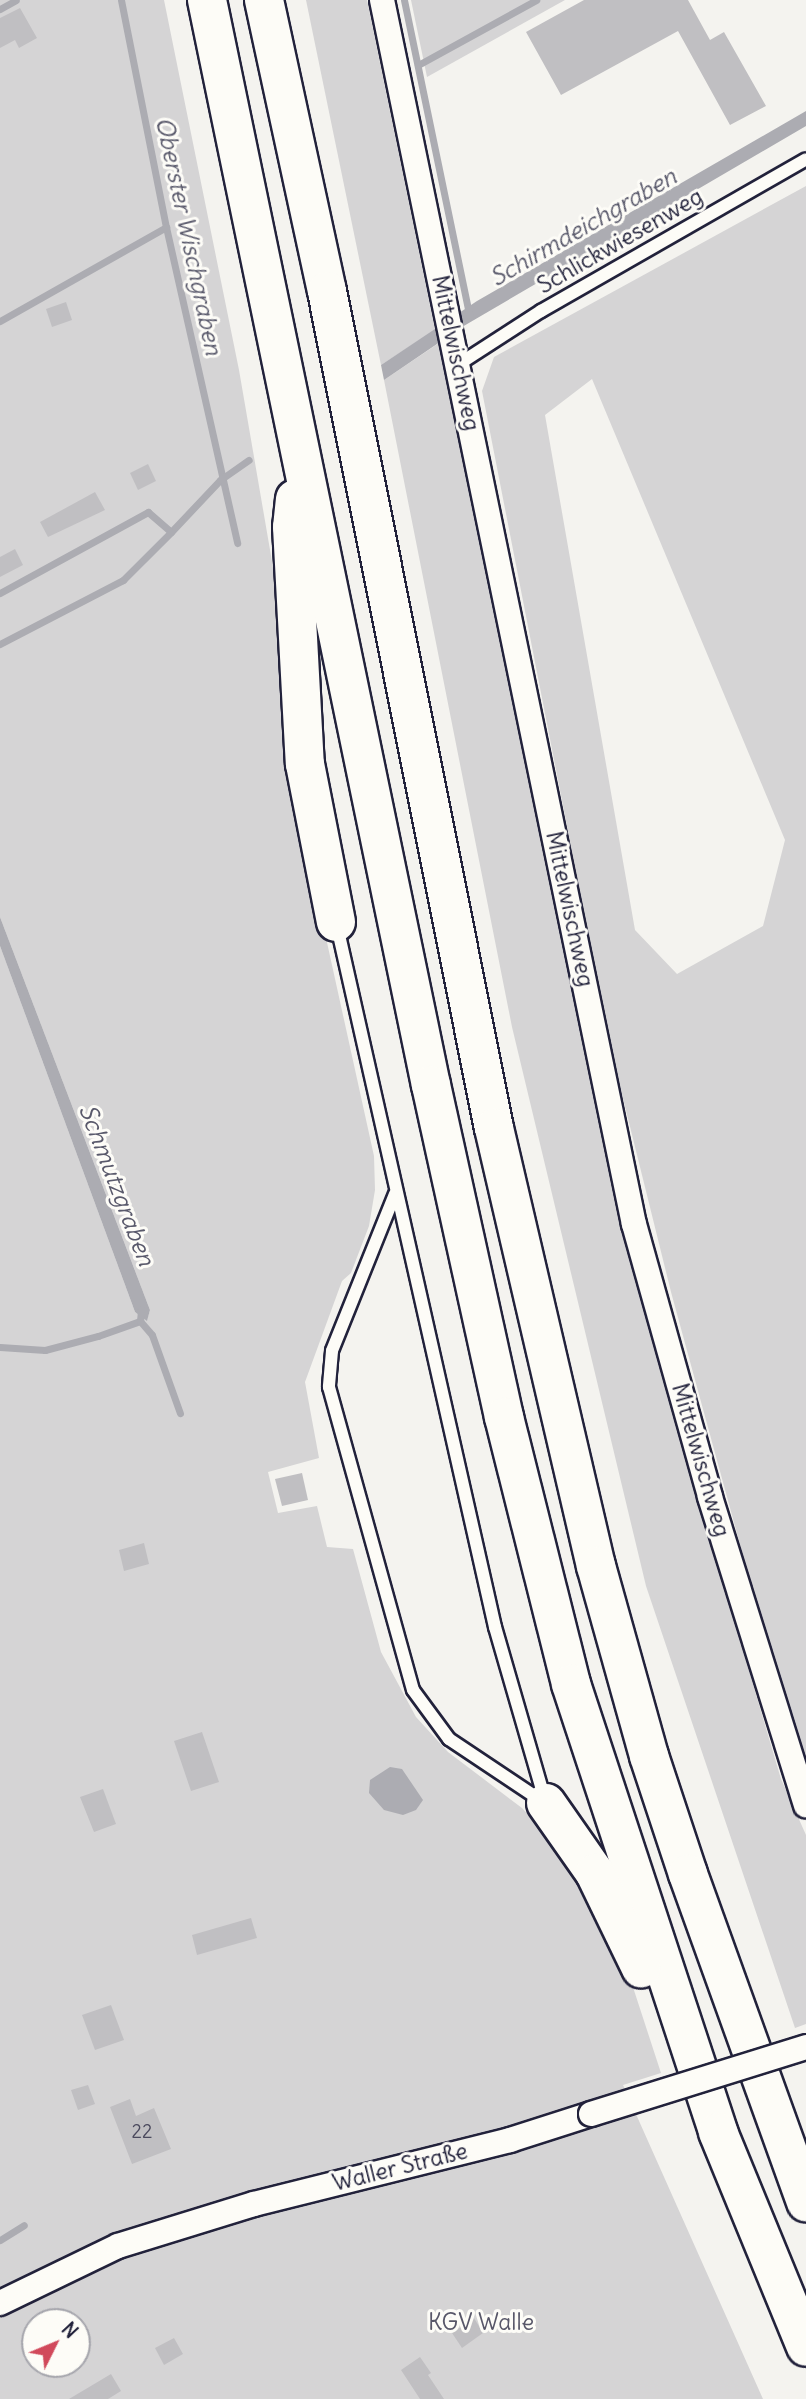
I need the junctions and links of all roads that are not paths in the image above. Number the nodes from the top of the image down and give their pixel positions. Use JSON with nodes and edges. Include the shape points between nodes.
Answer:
{"nodes":[{"id":1,"x":207,"y":0,"type":"edge"},
{"id":2,"x":264,"y":0,"type":"edge"},
{"id":3,"x":382,"y":0,"type":"edge"},
{"id":4,"x":806,"y":159,"type":"edge"},
{"id":5,"x":456,"y":353,"type":"junction"},
{"id":6,"x":300,"y":448,"type":"junction"},
{"id":7,"x":336,"y":922,"type":"joint"},
{"id":8,"x":395,"y":1194,"type":"junction"},
{"id":9,"x":546,"y":1803,"type":"junction"},
{"id":10,"x":806,"y":1805,"type":"edge"},
{"id":11,"x":686,"y":2038,"type":"junction"},
{"id":12,"x":806,"y":2047,"type":"edge"},
{"id":13,"x":773,"y":2120,"type":"junction"},
{"id":14,"x":806,"y":2166,"type":"edge"},
{"id":15,"x":806,"y":2202,"type":"edge"},
{"id":16,"x":0,"y":2304,"type":"edge"},
{"id":17,"x":806,"y":2347,"type":"edge"}],
"edges":[{"from":1,"to":6,"type":"highway"},
{"from":2,"to":13,"type":"highway","via":[[327,291],[494,1128],[596,1566],[649,1756]]},
{"from":3,"to":5,"type":"street","name":"Mittelwischweg"},
{"from":4,"to":5,"type":"lane","name":"Schlickwiesenweg","via":[[541,311]]},
{"from":5,"to":10,"type":"street","name":"Mittelwischweg","via":[[634,1224],[710,1497]]},
{"from":6,"to":7,"type":"highway","via":[[292,527],[305,764]]},
{"from":6,"to":11,"type":"highway","via":[[504,1418],[571,1684]]},
{"from":7,"to":8,"type":"lane"},
{"from":8,"to":9,"type":"lane","via":[[495,1627]]},
{"from":8,"to":9,"type":"lane","via":[[332,1351],[329,1387],[413,1690],[449,1739]]},
{"from":9,"to":11,"type":"highway","via":[[595,1873],[638,1964]]},
{"from":11,"to":17,"type":"highway","via":[[718,2132]]},
{"from":12,"to":16,"type":"street","name":"Waller Straße","bridge":true,"via":[[510,2140],[254,2204],[118,2246]]},
{"from":13,"to":14,"type":"highway"},
{"from":13,"to":15,"type":"highway"}]}
